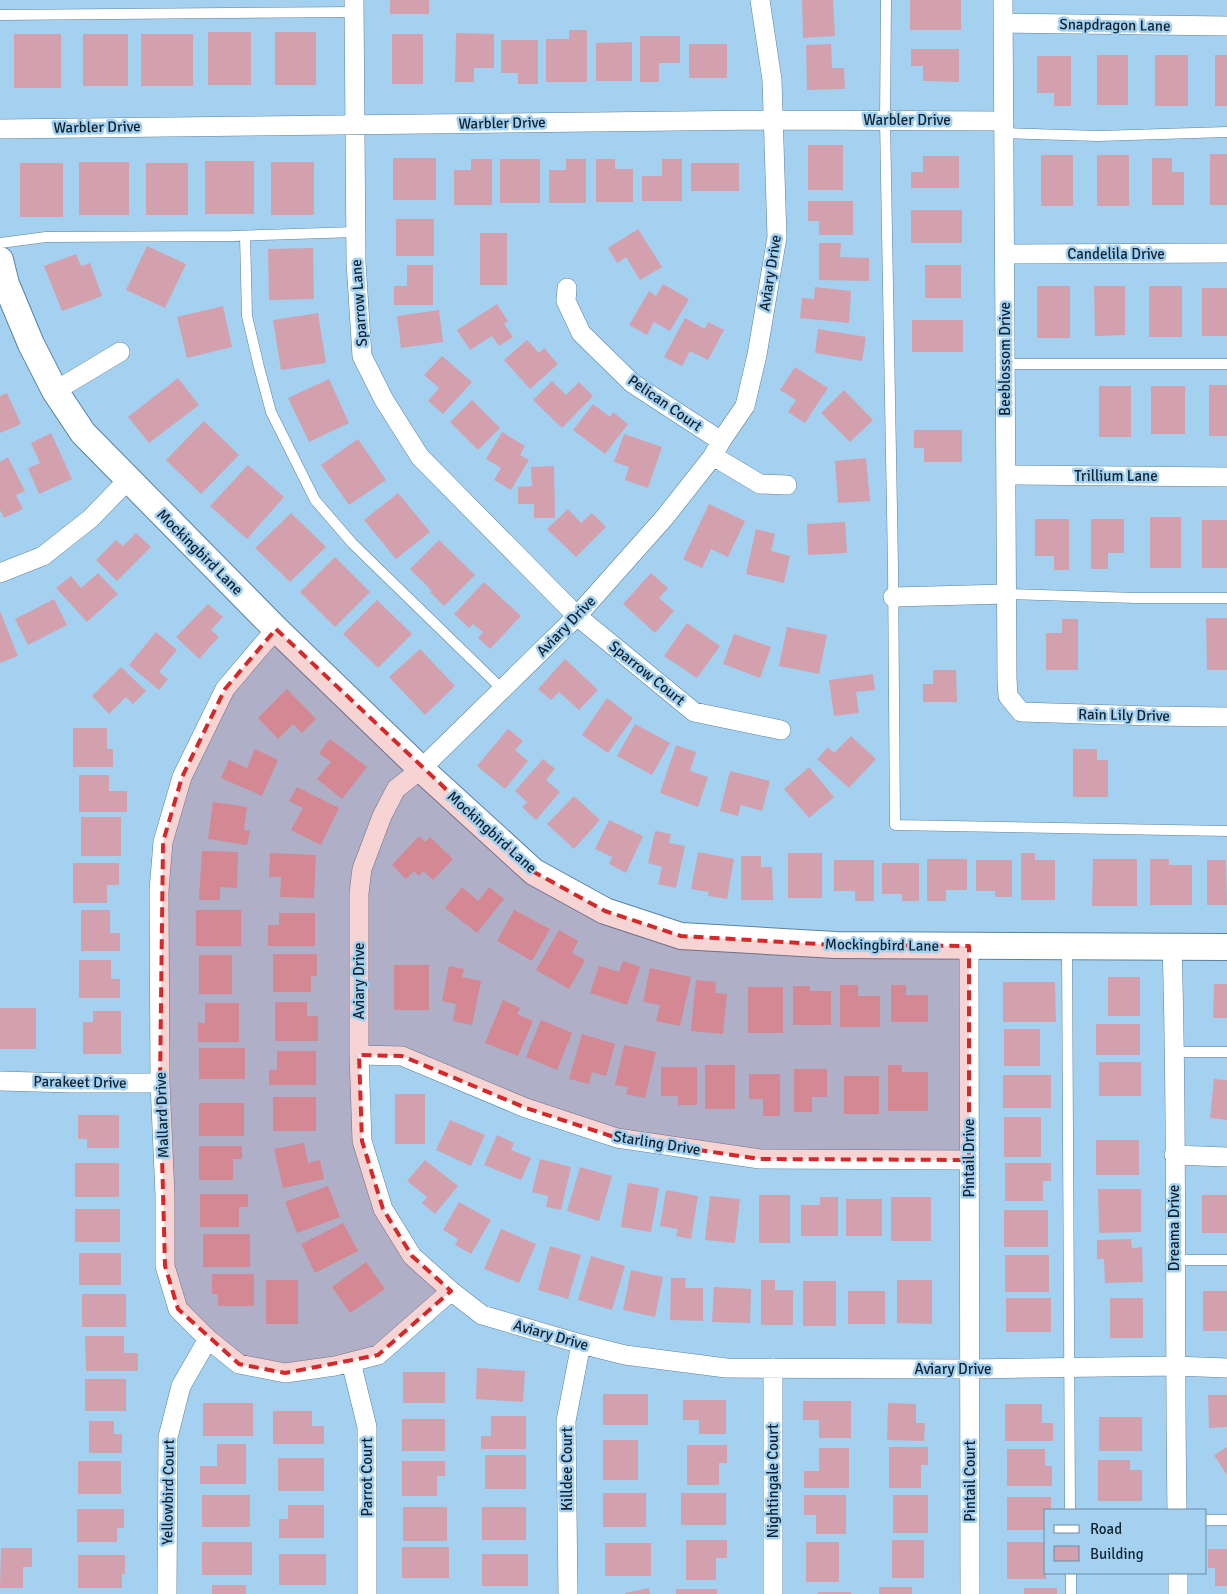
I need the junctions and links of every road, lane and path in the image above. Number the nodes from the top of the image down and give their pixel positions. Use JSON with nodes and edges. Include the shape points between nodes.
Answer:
{"nodes":[{"id":1,"x":760,"y":0,"type":"edge"},
{"id":2,"x":886,"y":0,"type":"edge"},
{"id":3,"x":1003,"y":0,"type":"edge"},
{"id":4,"x":354,"y":6,"type":"edge"},
{"id":5,"x":0,"y":15,"type":"edge"},
{"id":6,"x":1004,"y":23,"type":"junction"},
{"id":7,"x":1227,"y":26,"type":"edge"},
{"id":8,"x":772,"y":120,"type":"junction"},
{"id":9,"x":885,"y":120,"type":"junction"},
{"id":10,"x":355,"y":124,"type":"junction"},
{"id":11,"x":1004,"y":127,"type":"junction"},
{"id":12,"x":0,"y":129,"type":"edge"},
{"id":13,"x":1227,"y":132,"type":"edge"},
{"id":14,"x":356,"y":232,"type":"junction"},
{"id":15,"x":245,"y":236,"type":"junction"},
{"id":16,"x":0,"y":244,"type":"edge"},
{"id":17,"x":1227,"y":253,"type":"edge"},
{"id":18,"x":1005,"y":254,"type":"junction"},
{"id":19,"x":0,"y":260,"type":"edge"},
{"id":20,"x":567,"y":288,"type":"dead end"},
{"id":21,"x":120,"y":352,"type":"dead end"},
{"id":22,"x":1006,"y":364,"type":"junction"},
{"id":23,"x":1227,"y":364,"type":"edge"},
{"id":24,"x":55,"y":391,"type":"junction"},
{"id":25,"x":717,"y":449,"type":"junction"},
{"id":26,"x":1006,"y":476,"type":"junction"},
{"id":27,"x":1227,"y":477,"type":"edge"},
{"id":28,"x":128,"y":480,"type":"junction"},
{"id":29,"x":787,"y":485,"type":"dead end"},
{"id":30,"x":0,"y":573,"type":"edge"},
{"id":31,"x":1006,"y":594,"type":"junction"},
{"id":32,"x":893,"y":597,"type":"junction"},
{"id":33,"x":1227,"y":598,"type":"edge"},
{"id":34,"x":577,"y":616,"type":"junction"},
{"id":35,"x":276,"y":629,"type":"junction"},
{"id":36,"x":502,"y":689,"type":"junction"},
{"id":37,"x":1021,"y":712,"type":"joint"},
{"id":38,"x":1227,"y":717,"type":"edge"},
{"id":39,"x":781,"y":730,"type":"dead end"},
{"id":40,"x":421,"y":769,"type":"junction"},
{"id":41,"x":1227,"y":831,"type":"edge"},
{"id":42,"x":969,"y":946,"type":"junction"},
{"id":43,"x":1067,"y":946,"type":"junction"},
{"id":44,"x":1172,"y":946,"type":"junction"},
{"id":45,"x":1227,"y":946,"type":"edge"},
{"id":46,"x":1175,"y":1052,"type":"junction"},
{"id":47,"x":1227,"y":1052,"type":"edge"},
{"id":48,"x":359,"y":1055,"type":"junction"},
{"id":49,"x":0,"y":1081,"type":"edge"},
{"id":50,"x":160,"y":1083,"type":"junction"},
{"id":51,"x":1174,"y":1154,"type":"junction"},
{"id":52,"x":1227,"y":1157,"type":"edge"},
{"id":53,"x":969,"y":1160,"type":"junction"},
{"id":54,"x":1174,"y":1260,"type":"junction"},
{"id":55,"x":1227,"y":1260,"type":"edge"},
{"id":56,"x":451,"y":1291,"type":"junction"},
{"id":57,"x":208,"y":1339,"type":"junction"},
{"id":58,"x":581,"y":1344,"type":"junction"},
{"id":59,"x":351,"y":1362,"type":"junction"},
{"id":60,"x":1174,"y":1366,"type":"junction"},
{"id":61,"x":1068,"y":1367,"type":"junction"},
{"id":62,"x":773,"y":1368,"type":"junction"},
{"id":63,"x":1227,"y":1368,"type":"edge"},
{"id":64,"x":969,"y":1369,"type":"junction"},
{"id":65,"x":1070,"y":1509,"type":"edge"},
{"id":66,"x":1177,"y":1509,"type":"edge"},
{"id":67,"x":1207,"y":1520,"type":"edge"},
{"id":68,"x":1227,"y":1520,"type":"edge"},
{"id":69,"x":1071,"y":1574,"type":"edge"},
{"id":70,"x":1178,"y":1574,"type":"edge"},
{"id":71,"x":167,"y":1594,"type":"edge"},
{"id":72,"x":367,"y":1594,"type":"edge"},
{"id":73,"x":568,"y":1594,"type":"edge"},
{"id":74,"x":773,"y":1594,"type":"edge"},
{"id":75,"x":970,"y":1594,"type":"edge"},
{"id":76,"x":1071,"y":1594,"type":"edge"},
{"id":77,"x":1178,"y":1594,"type":"edge"}],
"edges":[{"from":1,"to":8,"type":"street","name":"Aviary Drive","via":[[772,80]]},
{"from":2,"to":9,"type":"lane"},
{"from":3,"to":6,"type":"street","name":"Beeblossom Drive"},
{"from":4,"to":5,"type":"lane"},
{"from":4,"to":10,"type":"street","name":"Sparrow Lane"},
{"from":6,"to":7,"type":"street","name":"Snapdragon Lane"},
{"from":6,"to":11,"type":"street","name":"Beeblossom Drive"},
{"from":8,"to":9,"type":"street","name":"Warbler Drive"},
{"from":8,"to":10,"type":"street","name":"Warbler Drive"},
{"from":8,"to":25,"type":"street","name":"Aviary Drive","via":[[777,236],[745,406]]},
{"from":9,"to":11,"type":"street","name":"Warbler Drive"},
{"from":9,"to":32,"type":"lane"},
{"from":10,"to":12,"type":"street","name":"Warbler Drive"},
{"from":10,"to":14,"type":"street","name":"Sparrow Lane"},
{"from":11,"to":13,"type":"lane","via":[[1098,136]]},
{"from":11,"to":18,"type":"street","name":"Beeblossom Drive"},
{"from":14,"to":15,"type":"lane"},
{"from":14,"to":34,"type":"street","name":"Sparrow Lane","via":[[362,356],[384,400],[420,458]]},
{"from":15,"to":16,"type":"lane","via":[[46,237]]},
{"from":15,"to":36,"type":"lane","via":[[248,316],[259,367],[271,412],[315,500],[352,543]]},
{"from":17,"to":18,"type":"street","name":"Candelila Drive"},
{"from":18,"to":22,"type":"street","name":"Beeblossom Drive"},
{"from":19,"to":24,"type":"street","name":"Mockingbird Lane","via":[[24,327]]},
{"from":20,"to":25,"type":"street","name":"Pelican Court","via":[[566,301],[581,333],[632,383]]},
{"from":21,"to":24,"type":"street"},
{"from":22,"to":23,"type":"lane"},
{"from":22,"to":26,"type":"street","name":"Beeblossom Drive"},
{"from":24,"to":28,"type":"street","name":"Mockingbird Lane","via":[[83,433]]},
{"from":25,"to":29,"type":"street","name":"Pelican Court","via":[[760,484]]},
{"from":25,"to":34,"type":"street","name":"Aviary Drive","via":[[665,517]]},
{"from":26,"to":27,"type":"street","name":"Trillium Lane"},
{"from":26,"to":31,"type":"street","name":"Beeblossom Drive"},
{"from":28,"to":30,"type":"street","via":[[90,519],[43,556]]},
{"from":28,"to":35,"type":"street","name":"Mockingbird Lane"},
{"from":31,"to":32,"type":"street"},
{"from":31,"to":33,"type":"lane"},
{"from":31,"to":37,"type":"street","name":"Beeblossom Drive","via":[[1008,696]]},
{"from":32,"to":41,"type":"lane","via":[[895,825]]},
{"from":34,"to":36,"type":"street","name":"Aviary Drive"},
{"from":34,"to":39,"type":"street","name":"Sparrow Court","via":[[694,712]]},
{"from":35,"to":40,"type":"street","name":"Mockingbird Lane"},
{"from":35,"to":50,"type":"street","name":"Mallard Drive","via":[[225,689],[182,778],[163,842]]},
{"from":36,"to":40,"type":"street","name":"Aviary Drive"},
{"from":37,"to":38,"type":"street","name":"Rain Lily Drive"},
{"from":40,"to":42,"type":"street","name":"Mockingbird Lane","via":[[534,872],[605,911],[681,936],[835,945]]},
{"from":40,"to":48,"type":"street","name":"Aviary Drive","via":[[396,789],[362,869],[359,893]]},
{"from":42,"to":43,"type":"street","name":"Mockingbird Lane"},
{"from":42,"to":53,"type":"street","name":"Pintail Drive"},
{"from":43,"to":44,"type":"street","name":"Mockingbird Lane"},
{"from":43,"to":61,"type":"lane"},
{"from":44,"to":45,"type":"street","name":"Mockingbird Lane"},
{"from":44,"to":46,"type":"street","name":"Dreama Drive"},
{"from":46,"to":47,"type":"lane"},
{"from":46,"to":51,"type":"street","name":"Dreama Drive"},
{"from":48,"to":53,"type":"street","name":"Starling Drive","via":[[402,1056],[526,1108],[617,1138],[760,1159]]},
{"from":48,"to":56,"type":"street","name":"Aviary Drive","via":[[362,1141],[383,1209],[412,1256]]},
{"from":49,"to":50,"type":"street","name":"Parakeet Drive"},
{"from":50,"to":57,"type":"street","name":"Mallard Drive","via":[[165,1266],[178,1309]]},
{"from":51,"to":52,"type":"street"},
{"from":51,"to":54,"type":"street","name":"Dreama Drive"},
{"from":53,"to":64,"type":"street","name":"Pintail Drive"},
{"from":54,"to":55,"type":"lane"},
{"from":54,"to":60,"type":"street","name":"Dreama Drive"},
{"from":56,"to":58,"type":"street","name":"Aviary Drive","via":[[482,1315]]},
{"from":56,"to":59,"type":"street","name":"Mallard Drive","via":[[378,1355]]},
{"from":57,"to":59,"type":"street","name":"Mallard Drive","via":[[239,1364],[285,1373]]},
{"from":57,"to":71,"type":"street","name":"Yellowbird Court","via":[[181,1386],[168,1438]]},
{"from":58,"to":62,"type":"street","name":"Aviary Drive","via":[[625,1355],[726,1368]]},
{"from":58,"to":73,"type":"street","name":"Killdee Court","via":[[566,1421]]},
{"from":59,"to":72,"type":"street","name":"Parrot Court","via":[[367,1427]]},
{"from":60,"to":61,"type":"street","name":"Aviary Drive"},
{"from":60,"to":63,"type":"street","name":"Aviary Drive"},
{"from":60,"to":66,"type":"street","name":"Dreama Drive"},
{"from":61,"to":64,"type":"street","name":"Aviary Drive"},
{"from":61,"to":65,"type":"lane"},
{"from":62,"to":64,"type":"street","name":"Aviary Drive"},
{"from":62,"to":74,"type":"street","name":"Nightingale Court"},
{"from":64,"to":75,"type":"street","name":"Pintail Court"},
{"from":67,"to":68,"type":"lane"},
{"from":69,"to":76,"type":"lane"},
{"from":70,"to":77,"type":"street"}]}
